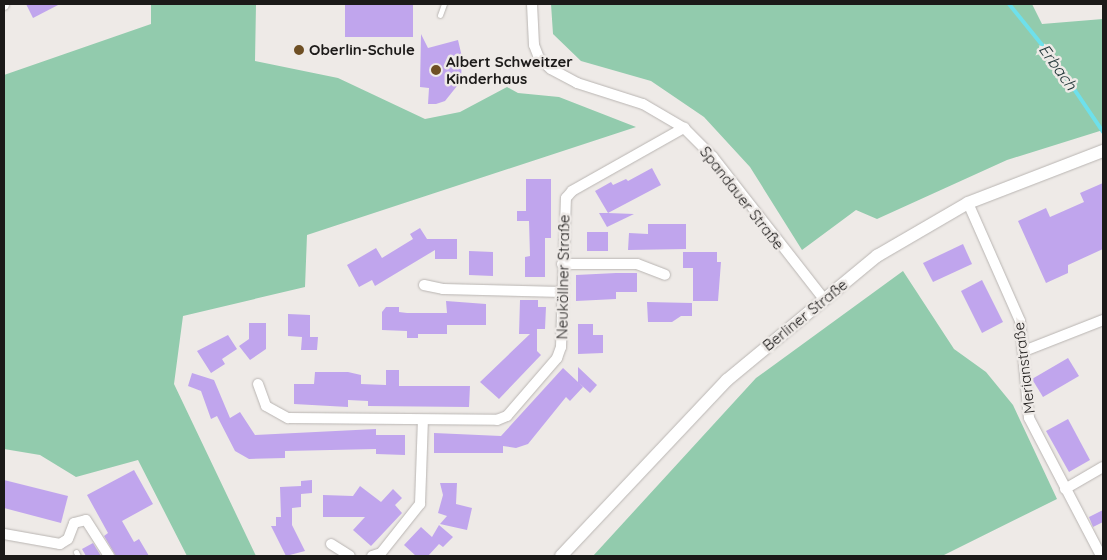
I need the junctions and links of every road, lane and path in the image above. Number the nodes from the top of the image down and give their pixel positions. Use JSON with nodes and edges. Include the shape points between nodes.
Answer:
{"nodes":[{"id":1,"x":444,"y":4,"type":"edge"},
{"id":2,"x":532,"y":4,"type":"edge"},
{"id":3,"x":440,"y":16,"type":"dead end"},
{"id":4,"x":684,"y":128,"type":"junction"},
{"id":5,"x":1102,"y":151,"type":"edge"},
{"id":6,"x":968,"y":203,"type":"junction"},
{"id":7,"x":562,"y":264,"type":"junction"},
{"id":8,"x":665,"y":275,"type":"dead end"},
{"id":9,"x":424,"y":285,"type":"dead end"},
{"id":10,"x":562,"y":292,"type":"junction"},
{"id":11,"x":823,"y":298,"type":"junction"},
{"id":12,"x":1103,"y":320,"type":"edge"},
{"id":13,"x":1024,"y":351,"type":"junction"},
{"id":14,"x":258,"y":384,"type":"dead end"},
{"id":15,"x":423,"y":420,"type":"junction"},
{"id":16,"x":1103,"y":467,"type":"edge"},
{"id":17,"x":1065,"y":489,"type":"junction"},
{"id":18,"x":4,"y":534,"type":"edge"},
{"id":19,"x":330,"y":544,"type":"dead end"},
{"id":20,"x":110,"y":556,"type":"edge"},
{"id":21,"x":350,"y":556,"type":"edge"},
{"id":22,"x":372,"y":556,"type":"edge"},
{"id":23,"x":561,"y":556,"type":"edge"},
{"id":24,"x":1101,"y":556,"type":"edge"}],
"edges":[{"from":1,"to":3,"type":"lane"},
{"from":2,"to":4,"type":"street","name":"Spandauer Straße","via":[[534,45],[539,58],[551,70],[570,81],[643,104]]},
{"from":4,"to":7,"type":"street","name":"Neuköllner Straße","via":[[572,190],[563,212]]},
{"from":4,"to":11,"type":"street","name":"Spandauer Straße","via":[[713,157]]},
{"from":5,"to":6,"type":"street","name":"Berliner Straße"},
{"from":6,"to":11,"type":"street","name":"Berliner Straße","via":[[877,256]]},
{"from":6,"to":13,"type":"street","name":"Merianstraße","via":[[1016,312]]},
{"from":7,"to":8,"type":"street","via":[[637,264]]},
{"from":7,"to":10,"type":"street","name":"Neuköllner Straße"},
{"from":9,"to":10,"type":"street","via":[[443,289]]},
{"from":10,"to":15,"type":"street","name":"Neuköllner Straße","via":[[561,347],[557,358],[507,416],[498,420]]},
{"from":11,"to":23,"type":"street","name":"Berliner Straße","via":[[727,380]]},
{"from":12,"to":13,"type":"street"},
{"from":13,"to":17,"type":"street","name":"Merianstraße","via":[[1029,418]]},
{"from":14,"to":15,"type":"street","name":"Neuköllner Straße","via":[[266,406],[288,418]]},
{"from":15,"to":22,"type":"street","via":[[420,504],[381,553]]},
{"from":16,"to":17,"type":"street"},
{"from":17,"to":24,"type":"street","name":"Merianstraße"},
{"from":18,"to":20,"type":"street","via":[[60,544],[68,539],[74,523],[86,520]]},
{"from":19,"to":21,"type":"street"}]}
